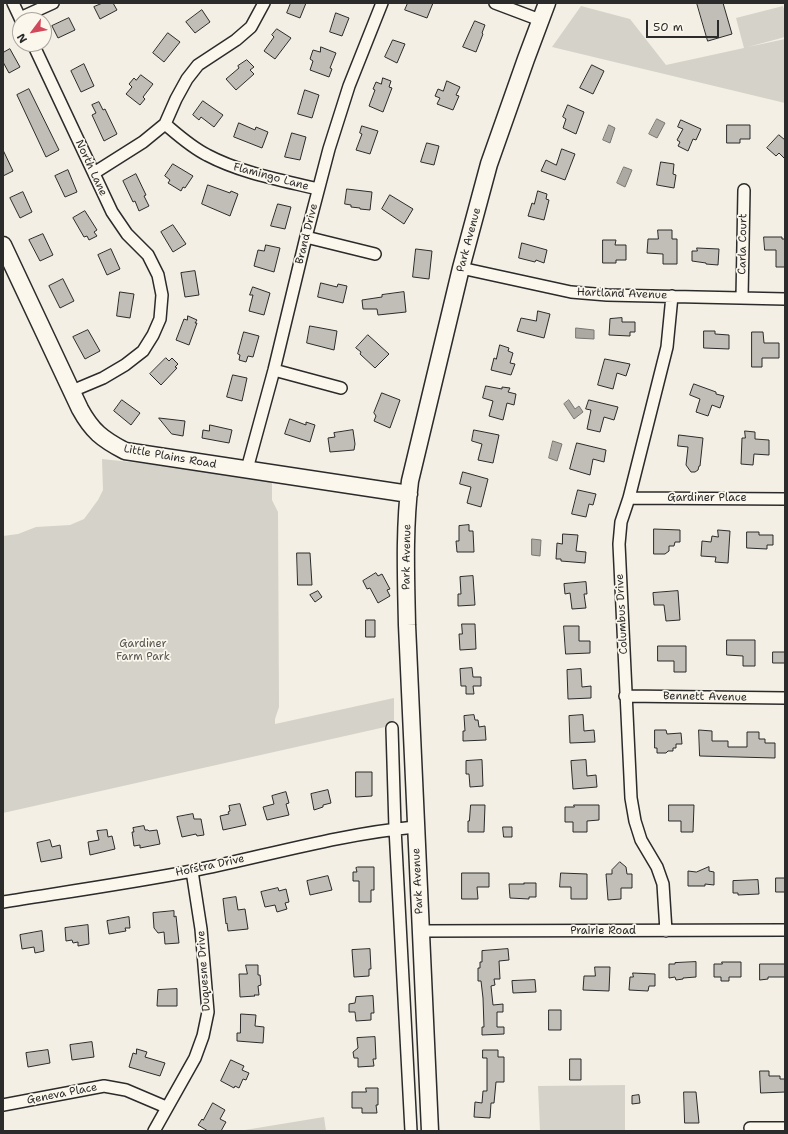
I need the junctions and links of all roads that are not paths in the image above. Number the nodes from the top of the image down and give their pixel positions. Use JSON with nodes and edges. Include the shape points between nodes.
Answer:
{"nodes":[{"id":1,"x":13,"y":3,"type":"edge"},
{"id":2,"x":52,"y":3,"type":"edge"},
{"id":3,"x":264,"y":3,"type":"edge"},
{"id":4,"x":382,"y":3,"type":"edge"},
{"id":5,"x":495,"y":3,"type":"edge"},
{"id":6,"x":547,"y":3,"type":"edge"},
{"id":7,"x":18,"y":12,"type":"edge"},
{"id":8,"x":35,"y":12,"type":"edge"},
{"id":9,"x":540,"y":20,"type":"junction"},
{"id":10,"x":36,"y":52,"type":"edge"},
{"id":11,"x":165,"y":124,"type":"junction"},
{"id":12,"x":94,"y":173,"type":"junction"},
{"id":13,"x":318,"y":189,"type":"junction"},
{"id":14,"x":744,"y":190,"type":"dead end"},
{"id":15,"x":306,"y":237,"type":"junction"},
{"id":16,"x":3,"y":245,"type":"edge"},
{"id":17,"x":375,"y":254,"type":"dead end"},
{"id":18,"x":461,"y":268,"type":"junction"},
{"id":19,"x":672,"y":296,"type":"junction"},
{"id":20,"x":742,"y":298,"type":"junction"},
{"id":21,"x":785,"y":299,"type":"edge"},
{"id":22,"x":274,"y":370,"type":"junction"},
{"id":23,"x":341,"y":388,"type":"dead end"},
{"id":24,"x":72,"y":391,"type":"junction"},
{"id":25,"x":247,"y":469,"type":"junction"},
{"id":26,"x":409,"y":494,"type":"junction"},
{"id":27,"x":629,"y":498,"type":"junction"},
{"id":28,"x":785,"y":498,"type":"edge"},
{"id":29,"x":625,"y":696,"type":"junction"},
{"id":30,"x":785,"y":698,"type":"edge"},
{"id":31,"x":392,"y":728,"type":"dead end"},
{"id":32,"x":415,"y":826,"type":"junction"},
{"id":33,"x":395,"y":828,"type":"junction"},
{"id":34,"x":192,"y":871,"type":"junction"},
{"id":35,"x":3,"y":902,"type":"edge"},
{"id":36,"x":785,"y":930,"type":"edge"},
{"id":37,"x":421,"y":931,"type":"junction"},
{"id":38,"x":666,"y":931,"type":"junction"},
{"id":39,"x":3,"y":1105,"type":"edge"},
{"id":40,"x":166,"y":1107,"type":"junction"},
{"id":41,"x":750,"y":1128,"type":"dead end"},
{"id":42,"x":785,"y":1128,"type":"edge"},
{"id":43,"x":154,"y":1131,"type":"edge"},
{"id":44,"x":411,"y":1131,"type":"edge"},
{"id":45,"x":430,"y":1131,"type":"edge"}],
"edges":[{"from":1,"to":7,"type":"street"},
{"from":2,"to":8,"type":"street"},
{"from":3,"to":11,"type":"street","via":[[251,27],[198,65],[183,86]]},
{"from":4,"to":13,"type":"street","name":"Brand Drive","via":[[349,86]]},
{"from":5,"to":9,"type":"street"},
{"from":6,"to":9,"type":"main road","name":"Park Avenue"},
{"from":9,"to":18,"type":"main road","name":"Park Avenue","via":[[489,164]]},
{"from":10,"to":12,"type":"street","name":"North Lane"},
{"from":11,"to":12,"type":"street","via":[[143,142]]},
{"from":11,"to":13,"type":"street","name":"Flamingo Lane","via":[[206,155],[234,168]]},
{"from":12,"to":24,"type":"street","name":"North Lane","via":[[112,212],[127,234],[148,254],[158,275],[162,295],[160,319],[143,351],[102,378]]},
{"from":13,"to":15,"type":"street","name":"Brand Drive"},
{"from":14,"to":20,"type":"street","name":"Carla Court"},
{"from":15,"to":17,"type":"street"},
{"from":15,"to":22,"type":"street","name":"Brand Drive"},
{"from":16,"to":24,"type":"main road","name":"Little Plains Road"},
{"from":18,"to":19,"type":"street","name":"Hartland Avenue","via":[[572,292]]},
{"from":18,"to":26,"type":"main road","name":"Park Avenue"},
{"from":19,"to":20,"type":"street","name":"Hartland Avenue"},
{"from":19,"to":27,"type":"street","name":"Columbus Drive","via":[[667,347]]},
{"from":20,"to":21,"type":"street","name":"Hartland Avenue"},
{"from":22,"to":23,"type":"street"},
{"from":22,"to":25,"type":"street","name":"Brand Drive"},
{"from":24,"to":25,"type":"main road","name":"Little Plains Road","via":[[88,424],[106,441],[125,451]]},
{"from":25,"to":26,"type":"main road","name":"Little Plains Road"},
{"from":26,"to":32,"type":"main road","name":"Park Avenue","via":[[405,555]]},
{"from":27,"to":28,"type":"street","name":"Gardiner Place"},
{"from":27,"to":29,"type":"street","name":"Columbus Drive","via":[[621,522],[619,544]]},
{"from":29,"to":30,"type":"street","name":"Bennett Avenue"},
{"from":29,"to":38,"type":"street","name":"Columbus Drive","via":[[631,798],[635,821],[641,840],[657,867],[662,884]]},
{"from":31,"to":33,"type":"street"},
{"from":32,"to":33,"type":"street","name":"Hofstra Drive"},
{"from":32,"to":37,"type":"main road","name":"Park Avenue"},
{"from":33,"to":34,"type":"street","name":"Hofstra Drive"},
{"from":33,"to":44,"type":"street"},
{"from":34,"to":35,"type":"street","name":"Hofstra Drive"},
{"from":34,"to":40,"type":"street","name":"Duquesne Drive","via":[[201,929],[208,1012],[195,1058]]},
{"from":36,"to":38,"type":"street","name":"Prairie Road"},
{"from":37,"to":38,"type":"street","name":"Prairie Road"},
{"from":37,"to":45,"type":"main road","name":"Park Avenue"},
{"from":39,"to":40,"type":"street","name":"Geneva Place","via":[[104,1086],[126,1090]]},
{"from":40,"to":43,"type":"street","name":"Duquesne Drive"},
{"from":41,"to":42,"type":"street"}]}
